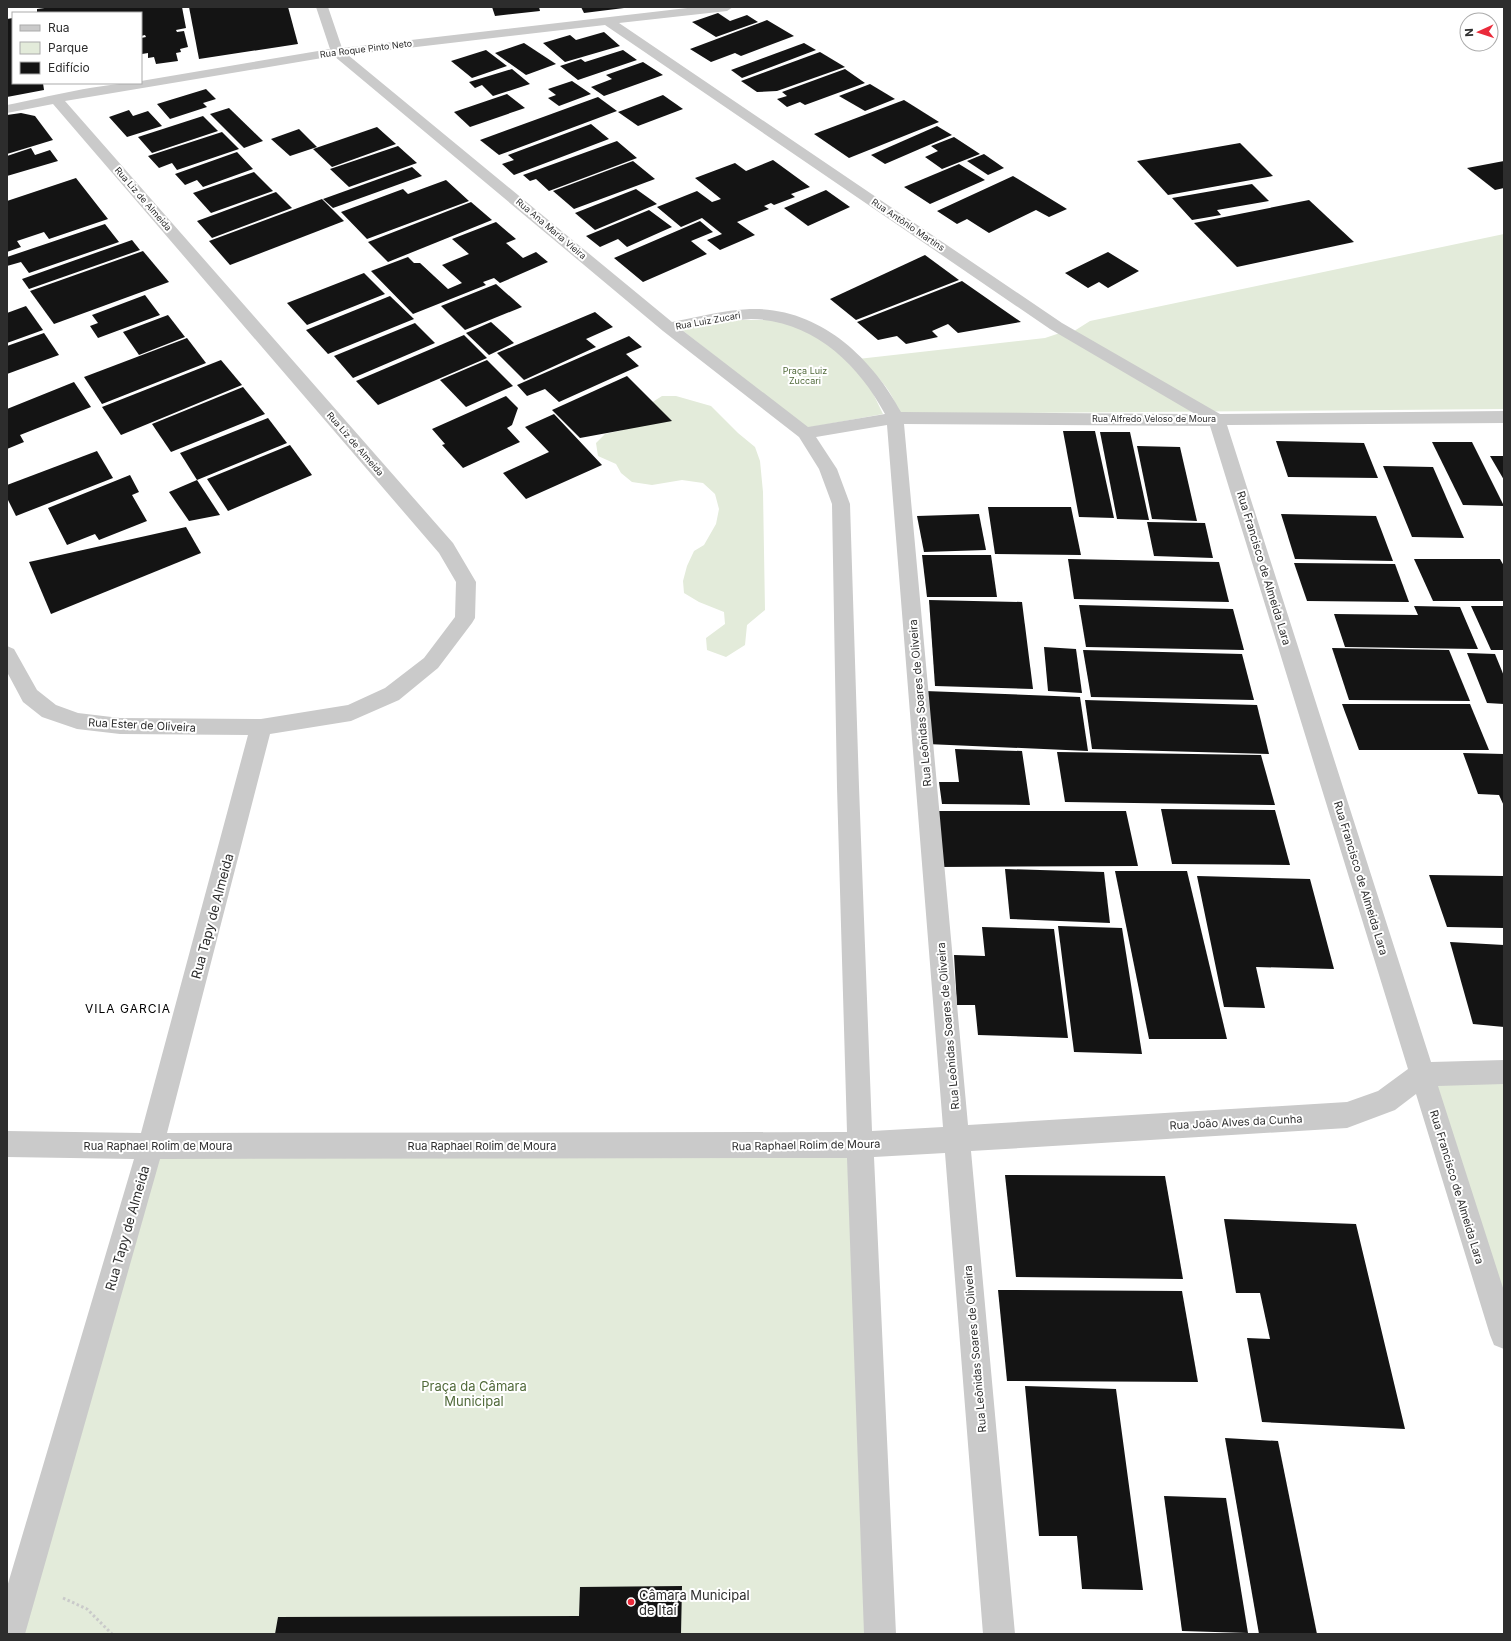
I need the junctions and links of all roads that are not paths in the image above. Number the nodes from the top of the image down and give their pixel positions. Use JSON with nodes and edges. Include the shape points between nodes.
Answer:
{"nodes":[{"id":1,"x":322,"y":7,"type":"edge"},
{"id":2,"x":727,"y":7,"type":"edge"},
{"id":3,"x":606,"y":20,"type":"junction"},
{"id":4,"x":337,"y":52,"type":"junction"},
{"id":5,"x":56,"y":99,"type":"junction"},
{"id":6,"x":7,"y":109,"type":"edge"},
{"id":7,"x":669,"y":328,"type":"junction"},
{"id":8,"x":1504,"y":417,"type":"edge"},
{"id":9,"x":895,"y":418,"type":"junction"},
{"id":10,"x":1217,"y":420,"type":"junction"},
{"id":11,"x":805,"y":433,"type":"junction"},
{"id":12,"x":7,"y":654,"type":"edge"},
{"id":13,"x":261,"y":727,"type":"junction"},
{"id":14,"x":1504,"y":1072,"type":"edge"},
{"id":15,"x":1422,"y":1074,"type":"junction"},
{"id":16,"x":957,"y":1139,"type":"junction"},
{"id":17,"x":7,"y":1144,"type":"edge"},
{"id":18,"x":859,"y":1145,"type":"junction"},
{"id":19,"x":151,"y":1146,"type":"junction"},
{"id":20,"x":1504,"y":1336,"type":"edge"},
{"id":21,"x":9,"y":1634,"type":"edge"},
{"id":22,"x":880,"y":1634,"type":"edge"},
{"id":23,"x":999,"y":1634,"type":"edge"}],
"edges":[{"from":1,"to":4,"type":"street"},
{"from":2,"to":3,"type":"street","name":"Rua Roque Pinto Neto"},
{"from":3,"to":4,"type":"street","name":"Rua Roque Pinto Neto"},
{"from":3,"to":10,"type":"street","name":"Rua Antônio Martins","via":[[1056,326]]},
{"from":4,"to":5,"type":"street","name":"Rua Roque Pinto Neto"},
{"from":4,"to":7,"type":"street","name":"Rua Ana Maria Vieira"},
{"from":5,"to":6,"type":"street","name":"Rua Roque Pinto Neto"},
{"from":5,"to":13,"type":"street","name":"Rua Liz de Almeida","via":[[446,548],[466,582],[465,618],[430,663],[392,694],[350,712]]},
{"from":7,"to":9,"type":"street","name":"Rua Luiz Zucari","via":[[736,315],[762,314],[792,318],[844,349],[886,398]]},
{"from":7,"to":11,"type":"street","name":"Rua Ana Maria Vieira"},
{"from":8,"to":10,"type":"street","name":"Rua Alfredo Veloso de Moura"},
{"from":9,"to":10,"type":"street","name":"Rua Alfredo Veloso de Moura"},
{"from":9,"to":11,"type":"street","name":"Rua Alfredo Veloso de Moura"},
{"from":9,"to":16,"type":"street","name":"Rua Leônidas Soares de Oliveira"},
{"from":10,"to":15,"type":"street","name":"Rua Francisco de Almeida Lara"},
{"from":11,"to":18,"type":"street","via":[[828,469],[841,504]]},
{"from":12,"to":13,"type":"street","name":"Rua Ester de Oliveira","via":[[30,696],[49,711],[76,720],[120,726]]},
{"from":13,"to":19,"type":"street","name":"Rua Tapy de Almeida"},
{"from":14,"to":15,"type":"street"},
{"from":15,"to":16,"type":"street","name":"Rua João Alves da Cunha","via":[[1386,1101],[1348,1115]]},
{"from":15,"to":20,"type":"street","name":"Rua Francisco de Almeida Lara"},
{"from":16,"to":18,"type":"street","name":"Rua Raphael Rolim de Moura"},
{"from":16,"to":23,"type":"street","name":"Rua Leônidas Soares de Oliveira"},
{"from":17,"to":19,"type":"street","name":"Rua Raphael Rolim de Moura"},
{"from":18,"to":19,"type":"street","name":"Rua Raphael Rolim de Moura"},
{"from":18,"to":22,"type":"street"},
{"from":19,"to":21,"type":"street","name":"Rua Tapy de Almeida"}]}
